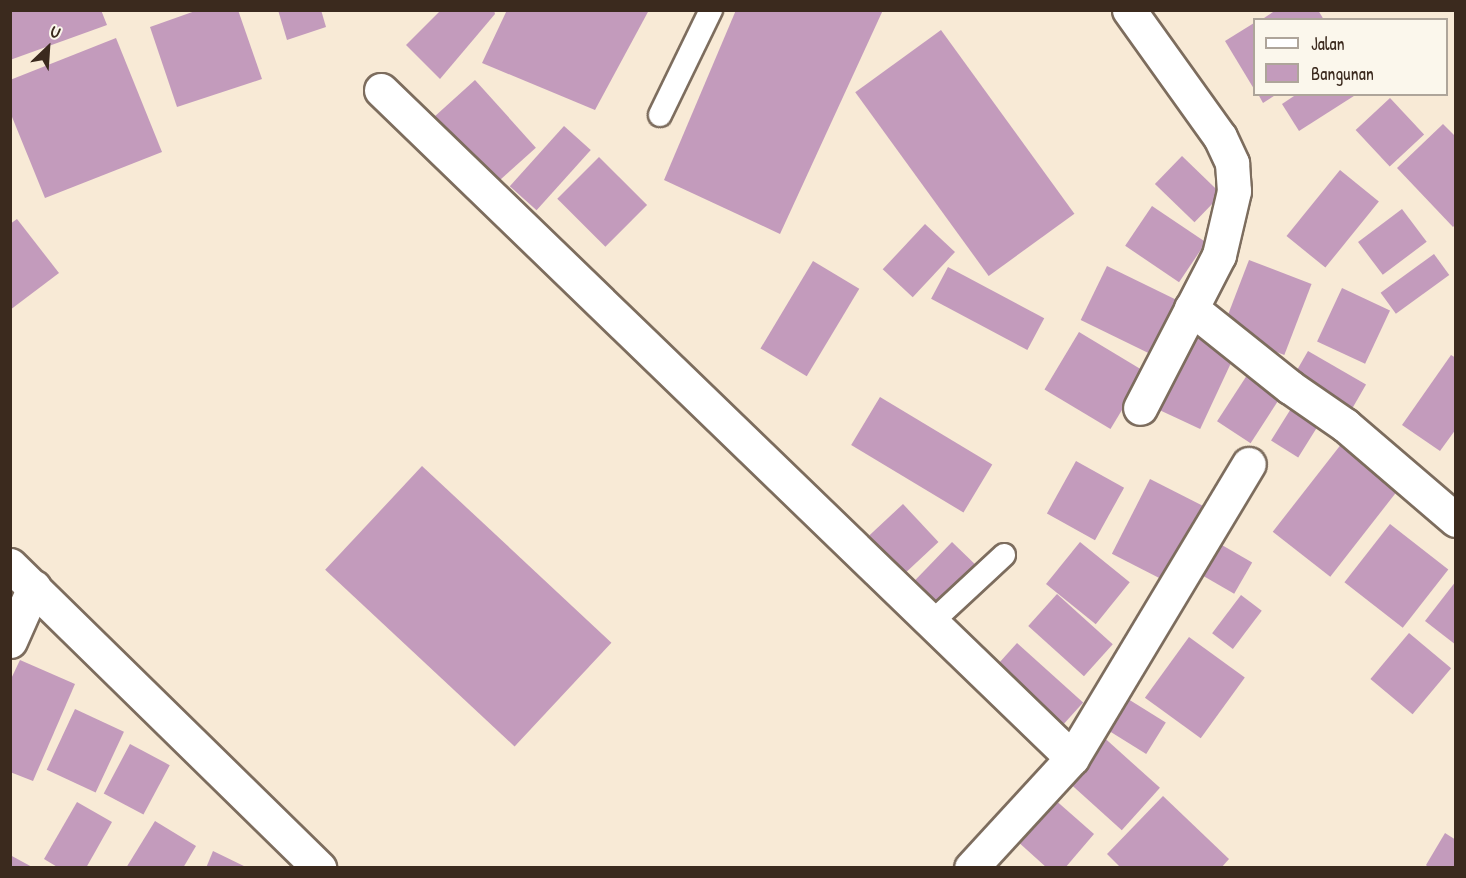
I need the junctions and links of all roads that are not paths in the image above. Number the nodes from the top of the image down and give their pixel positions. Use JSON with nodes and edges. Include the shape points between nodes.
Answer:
{"nodes":[{"id":1,"x":711,"y":10,"type":"edge"},
{"id":2,"x":1129,"y":10,"type":"edge"},
{"id":3,"x":381,"y":90,"type":"dead end"},
{"id":4,"x":660,"y":115,"type":"dead end"},
{"id":5,"x":1191,"y":308,"type":"junction"},
{"id":6,"x":1140,"y":408,"type":"dead end"},
{"id":7,"x":1249,"y":464,"type":"dead end"},
{"id":8,"x":1455,"y":520,"type":"edge"},
{"id":9,"x":1004,"y":555,"type":"dead end"},
{"id":10,"x":10,"y":565,"type":"edge"},
{"id":11,"x":34,"y":587,"type":"junction"},
{"id":12,"x":933,"y":621,"type":"junction"},
{"id":13,"x":10,"y":641,"type":"edge"},
{"id":14,"x":1072,"y":758,"type":"junction"},
{"id":15,"x":319,"y":867,"type":"edge"},
{"id":16,"x":971,"y":867,"type":"edge"}],
"edges":[{"from":1,"to":4,"type":"lane"},
{"from":2,"to":5,"type":"street","via":[[1220,137],[1232,163],[1234,191],[1219,255]]},
{"from":3,"to":12,"type":"street"},
{"from":5,"to":6,"type":"street"},
{"from":5,"to":8,"type":"street","via":[[1290,387],[1345,425]]},
{"from":7,"to":14,"type":"street"},
{"from":9,"to":12,"type":"lane"},
{"from":10,"to":11,"type":"street"},
{"from":11,"to":13,"type":"street"},
{"from":11,"to":15,"type":"street"},
{"from":12,"to":14,"type":"street"},
{"from":14,"to":16,"type":"street"}]}
